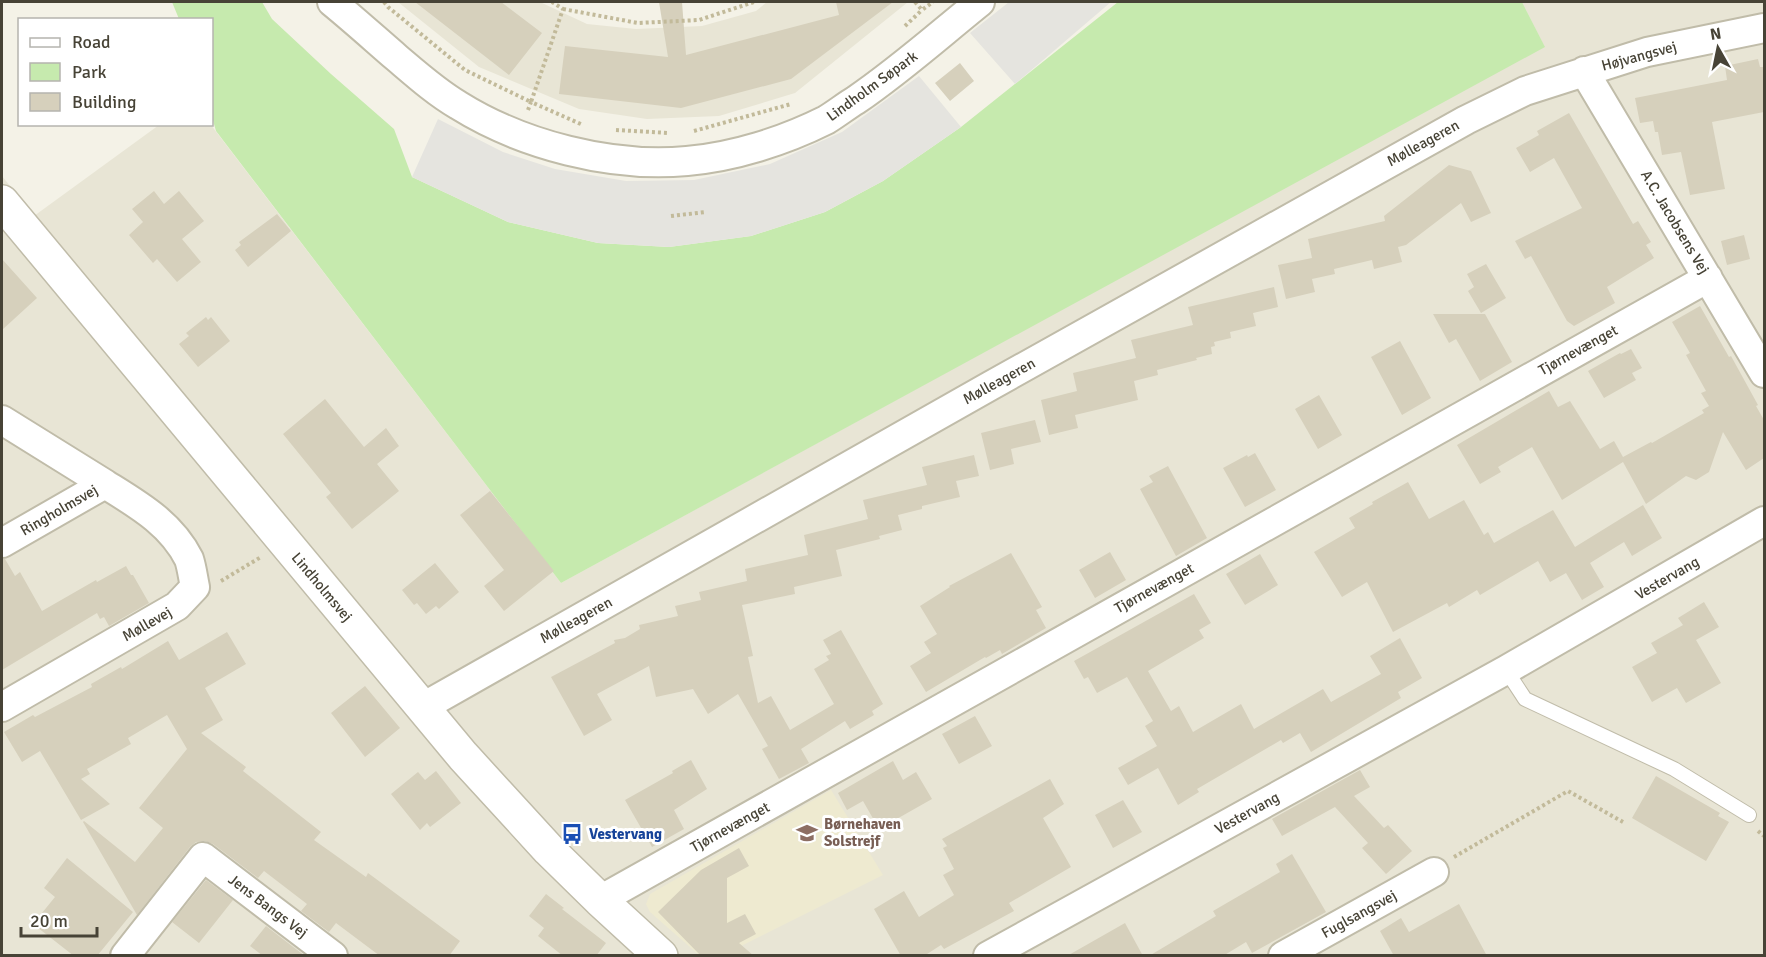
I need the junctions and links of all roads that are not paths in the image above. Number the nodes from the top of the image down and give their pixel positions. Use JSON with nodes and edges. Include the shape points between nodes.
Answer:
{"nodes":[{"id":1,"x":332,"y":2,"type":"edge"},
{"id":2,"x":980,"y":2,"type":"edge"},
{"id":3,"x":1764,"y":28,"type":"edge"},
{"id":4,"x":1584,"y":71,"type":"junction"},
{"id":5,"x":2,"y":202,"type":"edge"},
{"id":6,"x":1708,"y":278,"type":"junction"},
{"id":7,"x":1757,"y":346,"type":"edge"},
{"id":8,"x":1764,"y":373,"type":"edge"},
{"id":9,"x":2,"y":420,"type":"edge"},
{"id":10,"x":105,"y":484,"type":"junction"},
{"id":11,"x":1764,"y":521,"type":"edge"},
{"id":12,"x":2,"y":543,"type":"edge"},
{"id":13,"x":1506,"y":670,"type":"junction"},
{"id":14,"x":2,"y":707,"type":"edge"},
{"id":15,"x":423,"y":707,"type":"junction"},
{"id":16,"x":1749,"y":815,"type":"dead end"},
{"id":17,"x":1434,"y":872,"type":"road end"},
{"id":18,"x":600,"y":900,"type":"junction"},
{"id":19,"x":125,"y":956,"type":"edge"},
{"id":20,"x":333,"y":956,"type":"edge"},
{"id":21,"x":661,"y":956,"type":"edge"},
{"id":22,"x":988,"y":956,"type":"edge"},
{"id":23,"x":1283,"y":956,"type":"edge"}],
"edges":[{"from":1,"to":2,"type":"street","name":"Lindholm Søpark","via":[[430,86],[496,127],[543,145],[646,162],[719,157],[788,136],[826,119],[883,81]]},
{"from":3,"to":4,"type":"street","name":"Højvangsvej","via":[[1647,52]]},
{"from":4,"to":6,"type":"street","name":"A.C. Jacobsens Vej"},
{"from":4,"to":15,"type":"street","name":"Mølleageren","via":[[1525,91],[1466,120]]},
{"from":5,"to":15,"type":"street","name":"Lindholmsvej"},
{"from":6,"to":7,"type":"street","name":"A.C. Jacobsens Vej"},
{"from":6,"to":18,"type":"street","name":"Tjørnevænget"},
{"from":7,"to":8,"type":"street","name":"A.C. Jacobsens Vej"},
{"from":9,"to":10,"type":"street","name":"Ringholmsvej"},
{"from":10,"to":12,"type":"street","name":"Ringholmsvej"},
{"from":10,"to":14,"type":"street","name":"Møllevej","via":[[151,513],[176,539],[190,561],[195,587],[177,606]]},
{"from":11,"to":13,"type":"street","name":"Vestervang"},
{"from":13,"to":16,"type":"lane","via":[[1525,699],[1674,769]]},
{"from":13,"to":22,"type":"street","name":"Vestervang"},
{"from":15,"to":18,"type":"street","name":"Lindholmsvej","via":[[549,850]]},
{"from":17,"to":23,"type":"street","name":"Fuglsangsvej"},
{"from":18,"to":21,"type":"street","name":"Lindholmsvej"},
{"from":19,"to":20,"type":"street","name":"Jens Bangs Vej","via":[[203,857]]}]}
